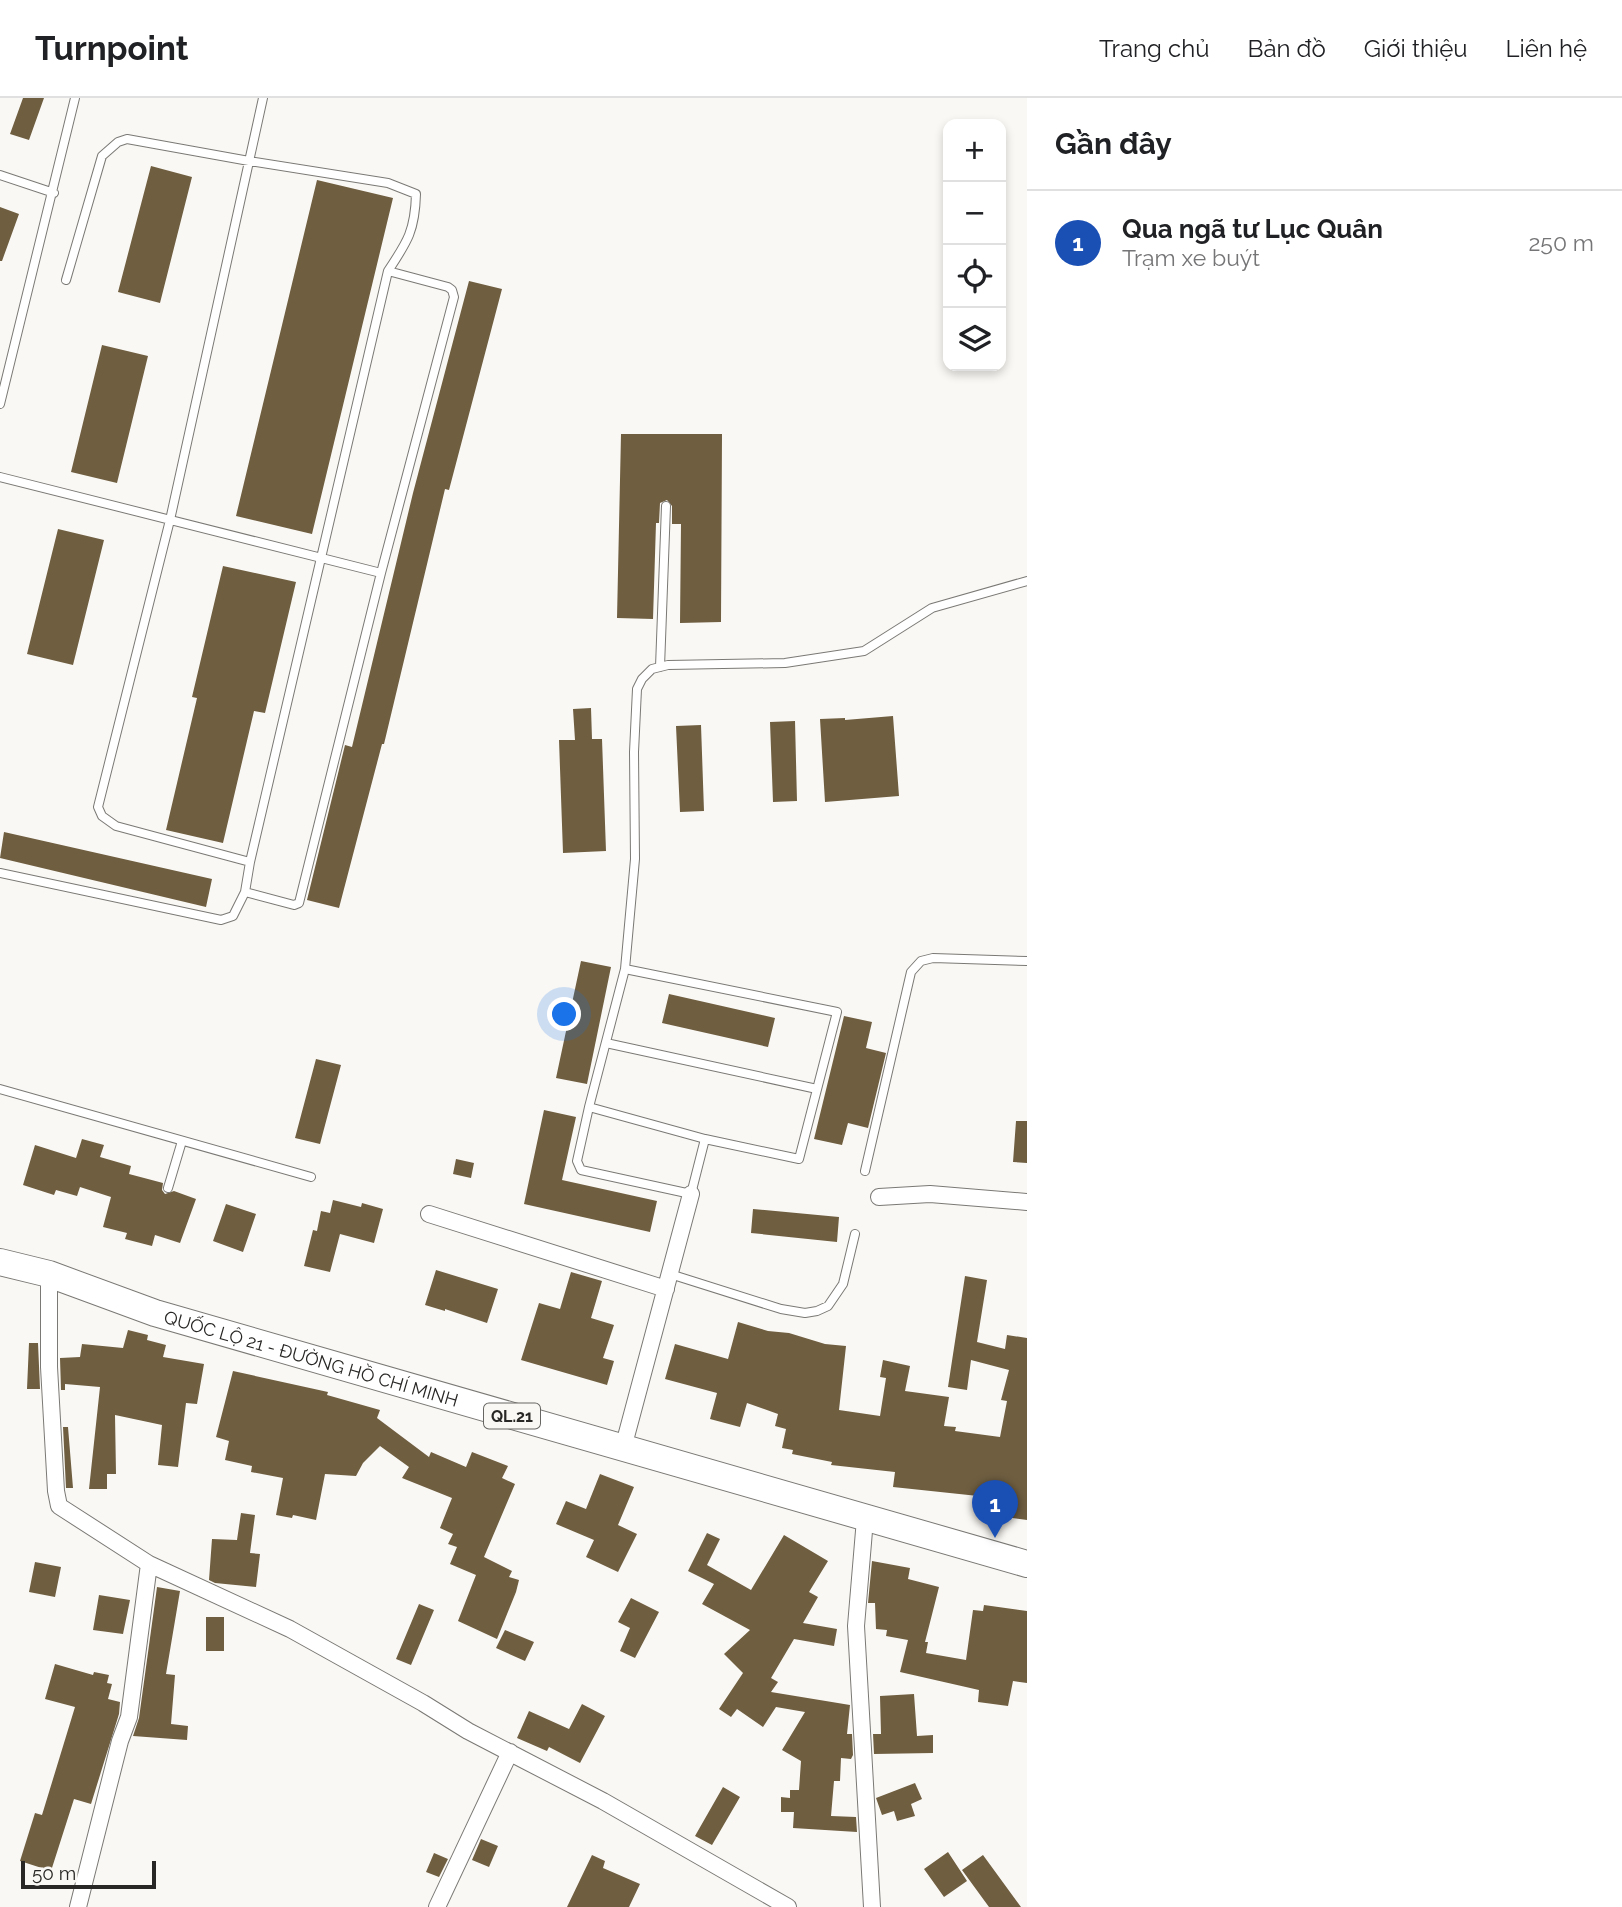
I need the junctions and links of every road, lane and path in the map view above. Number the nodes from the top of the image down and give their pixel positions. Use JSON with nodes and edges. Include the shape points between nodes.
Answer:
{"nodes":[{"id":1,"x":75,"y":98,"type":"edge"},
{"id":2,"x":264,"y":98,"type":"edge"},
{"id":3,"x":249,"y":161,"type":"junction"},
{"id":4,"x":0,"y":175,"type":"edge"},
{"id":5,"x":54,"y":193,"type":"junction"},
{"id":6,"x":388,"y":271,"type":"junction"},
{"id":7,"x":66,"y":280,"type":"dead end"},
{"id":8,"x":0,"y":404,"type":"edge"},
{"id":9,"x":0,"y":477,"type":"edge"},
{"id":10,"x":666,"y":506,"type":"dead end"},
{"id":11,"x":170,"y":520,"type":"junction"},
{"id":12,"x":320,"y":558,"type":"junction"},
{"id":13,"x":382,"y":573,"type":"junction"},
{"id":14,"x":1027,"y":581,"type":"edge"},
{"id":15,"x":660,"y":667,"type":"junction"},
{"id":16,"x":250,"y":862,"type":"junction"},
{"id":17,"x":0,"y":873,"type":"edge"},
{"id":18,"x":245,"y":892,"type":"junction"},
{"id":19,"x":1027,"y":961,"type":"edge"},
{"id":20,"x":625,"y":969,"type":"junction"},
{"id":21,"x":606,"y":1043,"type":"junction"},
{"id":22,"x":817,"y":1088,"type":"junction"},
{"id":23,"x":0,"y":1089,"type":"edge"},
{"id":24,"x":589,"y":1107,"type":"junction"},
{"id":25,"x":705,"y":1139,"type":"junction"},
{"id":26,"x":183,"y":1141,"type":"junction"},
{"id":27,"x":865,"y":1171,"type":"dead end"},
{"id":28,"x":312,"y":1177,"type":"dead end"},
{"id":29,"x":168,"y":1188,"type":"dead end"},
{"id":30,"x":691,"y":1194,"type":"junction"},
{"id":31,"x":879,"y":1197,"type":"dead end"},
{"id":32,"x":1027,"y":1202,"type":"edge"},
{"id":33,"x":429,"y":1214,"type":"dead end"},
{"id":34,"x":855,"y":1234,"type":"dead end"},
{"id":35,"x":0,"y":1262,"type":"edge"},
{"id":36,"x":49,"y":1274,"type":"junction"},
{"id":37,"x":668,"y":1281,"type":"junction"},
{"id":38,"x":623,"y":1448,"type":"junction"},
{"id":39,"x":865,"y":1519,"type":"junction"},
{"id":40,"x":149,"y":1564,"type":"junction"},
{"id":41,"x":1027,"y":1564,"type":"edge"},
{"id":42,"x":510,"y":1752,"type":"junction"},
{"id":43,"x":78,"y":1907,"type":"edge"},
{"id":44,"x":437,"y":1907,"type":"edge"},
{"id":45,"x":788,"y":1907,"type":"edge"},
{"id":46,"x":873,"y":1907,"type":"edge"}],
"edges":[{"from":1,"to":5,"type":"lane"},
{"from":2,"to":3,"type":"lane"},
{"from":3,"to":6,"type":"lane","via":[[388,183],[416,194],[410,237]]},
{"from":3,"to":7,"type":"lane","via":[[127,139],[118,142],[102,156]]},
{"from":3,"to":11,"type":"lane"},
{"from":4,"to":5,"type":"lane"},
{"from":5,"to":8,"type":"lane"},
{"from":6,"to":12,"type":"lane"},
{"from":6,"to":13,"type":"lane","via":[[448,287],[454,297]]},
{"from":9,"to":11,"type":"lane"},
{"from":10,"to":15,"type":"lane"},
{"from":11,"to":12,"type":"lane"},
{"from":11,"to":16,"type":"lane","via":[[98,807],[116,826]]},
{"from":12,"to":13,"type":"lane"},
{"from":12,"to":16,"type":"lane"},
{"from":13,"to":18,"type":"lane","via":[[299,903]]},
{"from":14,"to":15,"type":"lane","via":[[932,608],[864,651],[785,663]]},
{"from":15,"to":20,"type":"lane","via":[[642,679],[637,689],[635,859]]},
{"from":16,"to":18,"type":"lane"},
{"from":17,"to":18,"type":"lane","via":[[221,920],[233,916]]},
{"from":19,"to":27,"type":"lane","via":[[933,958],[921,961],[911,972]]},
{"from":20,"to":21,"type":"lane"},
{"from":20,"to":22,"type":"lane","via":[[837,1012]]},
{"from":21,"to":22,"type":"lane"},
{"from":21,"to":24,"type":"lane"},
{"from":22,"to":25,"type":"lane","via":[[799,1159]]},
{"from":23,"to":26,"type":"lane"},
{"from":24,"to":25,"type":"lane"},
{"from":24,"to":30,"type":"lane","via":[[577,1161],[581,1170]]},
{"from":25,"to":30,"type":"lane"},
{"from":26,"to":28,"type":"lane"},
{"from":26,"to":29,"type":"lane"},
{"from":30,"to":37,"type":"street"},
{"from":31,"to":32,"type":"street","via":[[930,1194]]},
{"from":33,"to":37,"type":"street"},
{"from":34,"to":37,"type":"lane","via":[[843,1284],[828,1306],[817,1311],[781,1309]]},
{"from":35,"to":36,"type":"highway","name":"QUỐC LỘ 21 - ĐƯỜNG HỒ CHÍ MINH","number":"QL.21"},
{"from":36,"to":38,"type":"highway","name":"QUỐC LỘ 21 - ĐƯỜNG HỒ CHÍ MINH","number":"QL.21","via":[[155,1313]]},
{"from":36,"to":40,"type":"street","via":[[49,1367],[60,1506]]},
{"from":37,"to":38,"type":"street"},
{"from":38,"to":39,"type":"highway","name":"QUỐC LỘ 21 - ĐƯỜNG HỒ CHÍ MINH","number":"QL.21"},
{"from":39,"to":41,"type":"highway","name":"QUỐC LỘ 21 - ĐƯỜNG HỒ CHÍ MINH","number":"QL.21"},
{"from":39,"to":46,"type":"street","via":[[856,1626]]},
{"from":40,"to":42,"type":"street","via":[[290,1629]]},
{"from":40,"to":43,"type":"street","via":[[129,1717]]},
{"from":42,"to":44,"type":"street"},
{"from":42,"to":45,"type":"street"}]}
